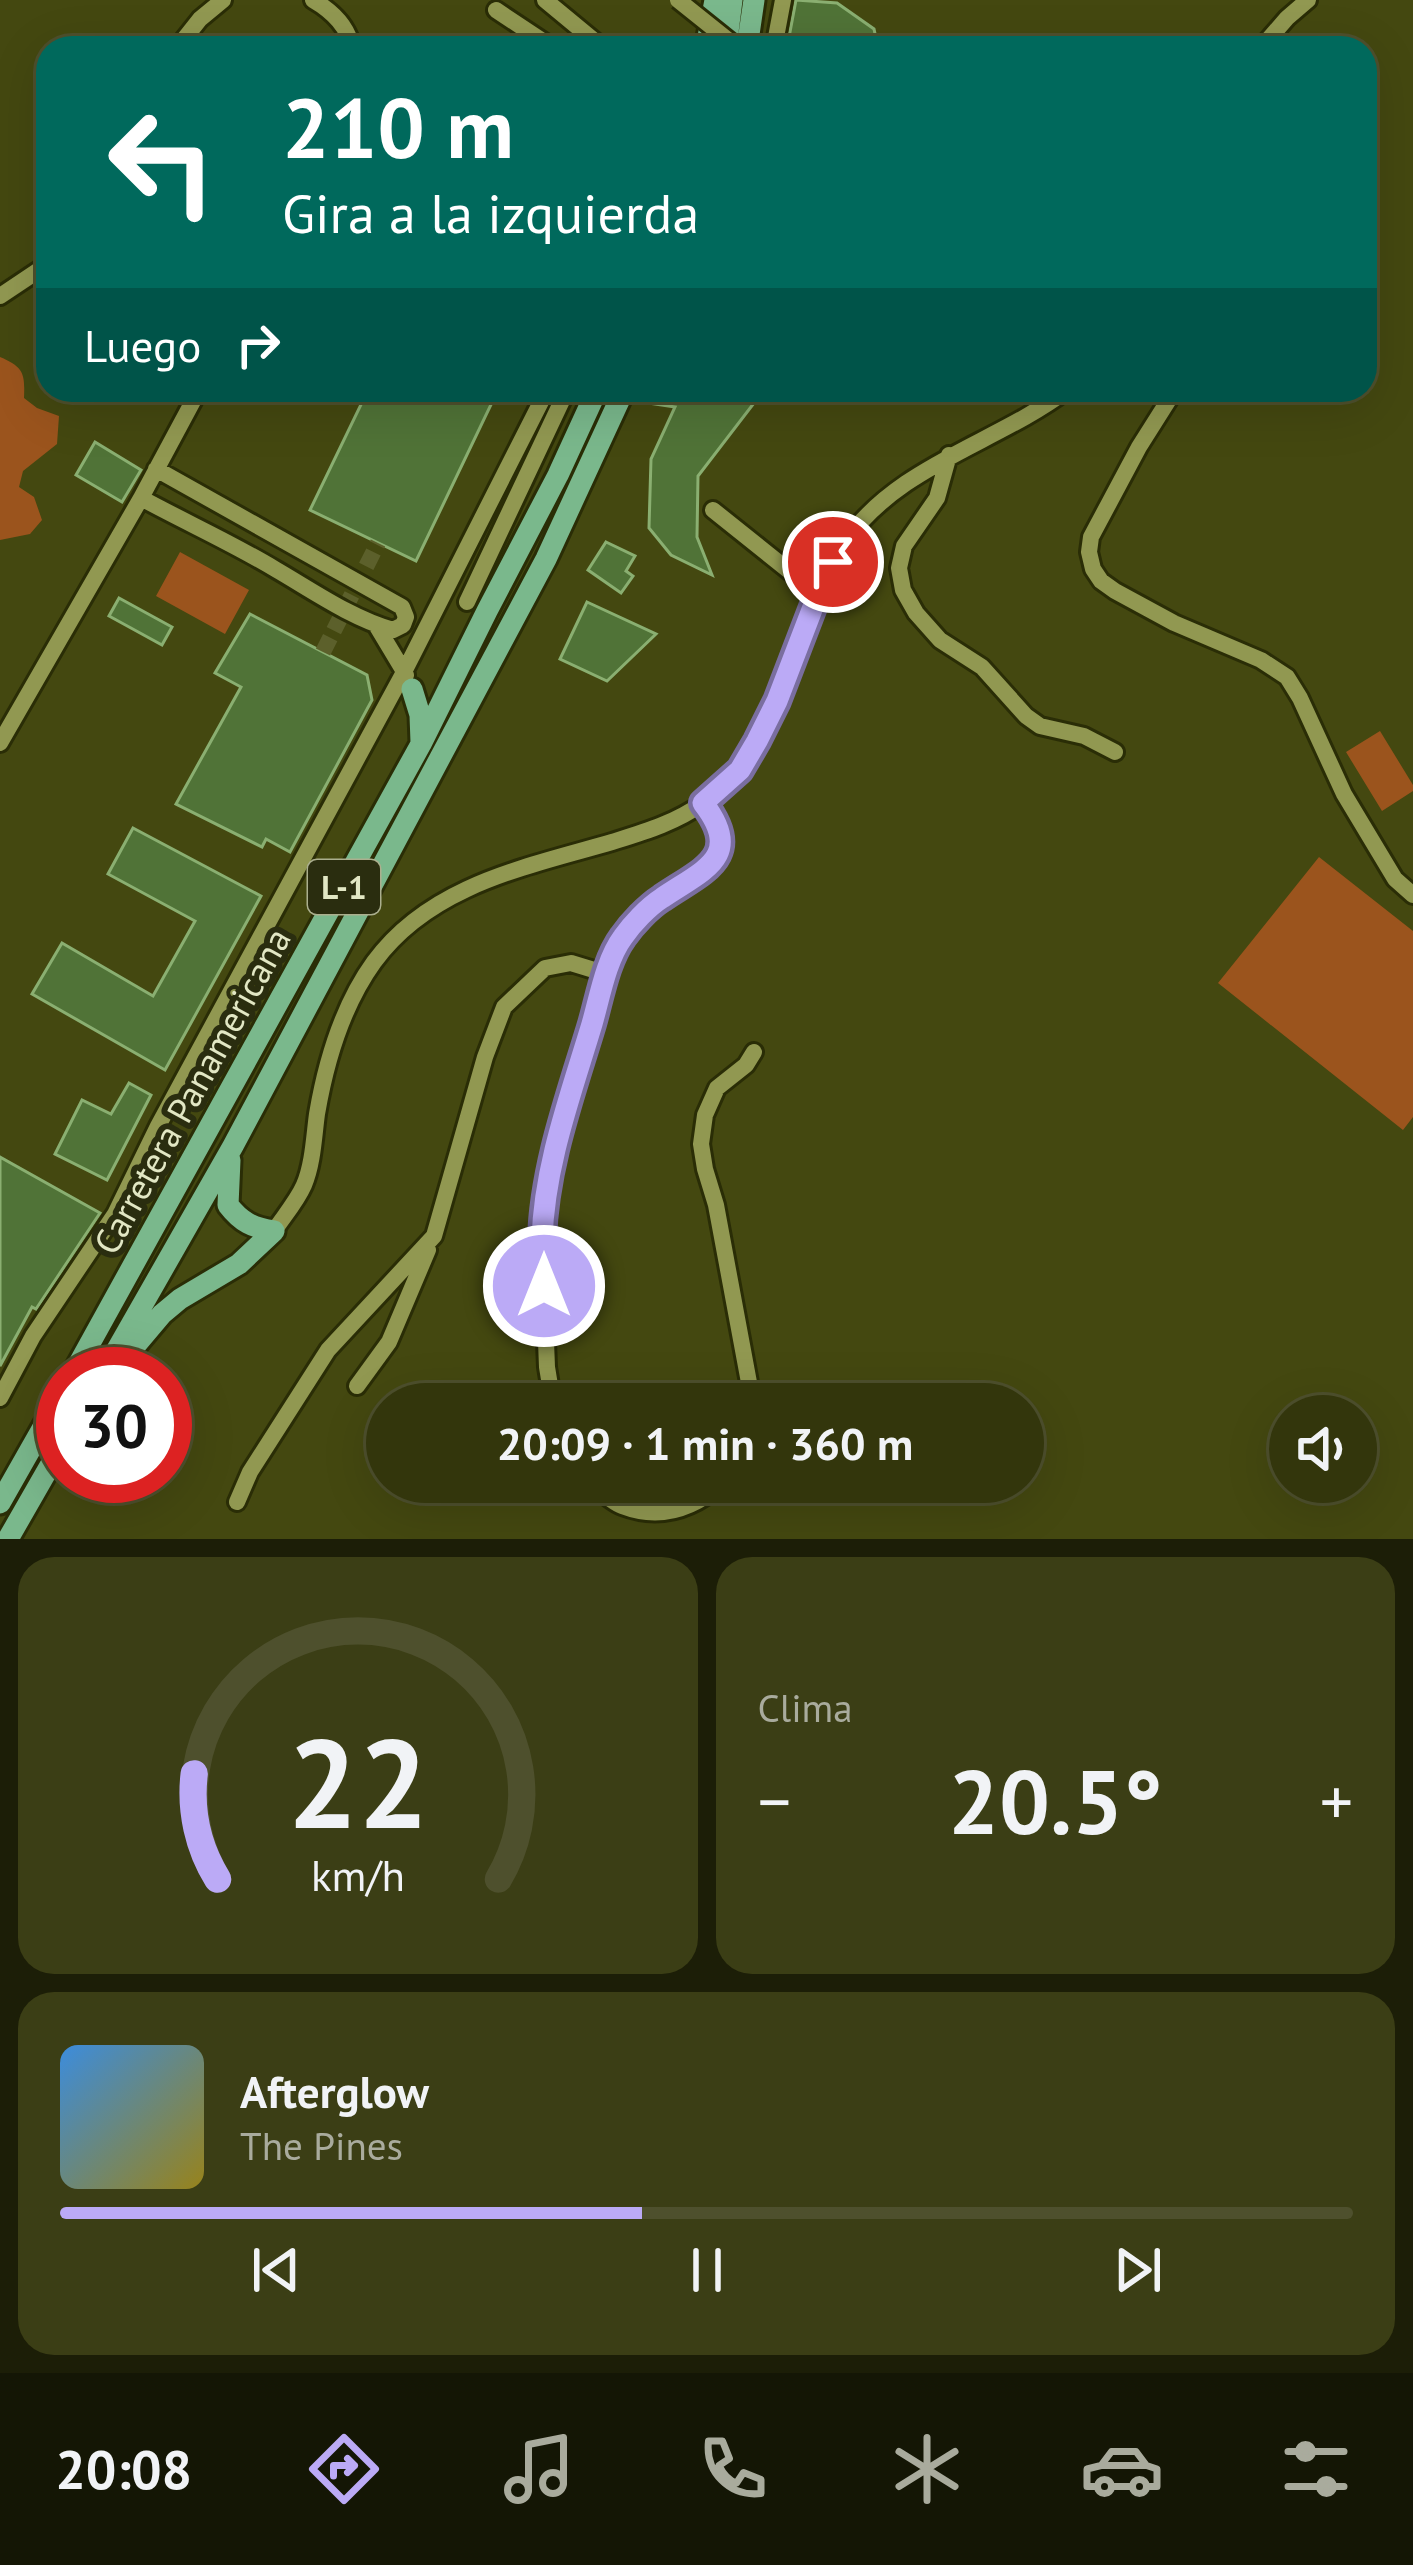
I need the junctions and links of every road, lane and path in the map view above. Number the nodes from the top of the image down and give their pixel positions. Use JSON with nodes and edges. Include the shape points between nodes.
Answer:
{"nodes":[{"id":1,"x":223,"y":0,"type":"edge"},
{"id":2,"x":313,"y":0,"type":"edge"},
{"id":3,"x":545,"y":0,"type":"edge"},
{"id":4,"x":678,"y":0,"type":"edge"},
{"id":5,"x":715,"y":0,"type":"edge"},
{"id":6,"x":732,"y":0,"type":"edge"},
{"id":7,"x":754,"y":0,"type":"edge"},
{"id":8,"x":783,"y":0,"type":"edge"},
{"id":9,"x":1308,"y":0,"type":"edge"},
{"id":10,"x":560,"y":6,"type":"edge"},
{"id":11,"x":496,"y":10,"type":"dead end"},
{"id":12,"x":187,"y":36,"type":"edge"},
{"id":13,"x":350,"y":36,"type":"edge"},
{"id":14,"x":535,"y":36,"type":"edge"},
{"id":15,"x":591,"y":36,"type":"edge"},
{"id":16,"x":708,"y":36,"type":"edge"},
{"id":17,"x":726,"y":36,"type":"edge"},
{"id":18,"x":728,"y":36,"type":"edge"},
{"id":19,"x":745,"y":36,"type":"edge"},
{"id":20,"x":776,"y":36,"type":"edge"},
{"id":21,"x":1271,"y":36,"type":"edge"},
{"id":22,"x":36,"y":272,"type":"edge"},
{"id":23,"x":0,"y":296,"type":"edge"},
{"id":24,"x":192,"y":402,"type":"edge"},
{"id":25,"x":541,"y":402,"type":"edge"},
{"id":26,"x":562,"y":402,"type":"edge"},
{"id":27,"x":591,"y":402,"type":"edge"},
{"id":28,"x":618,"y":402,"type":"edge"},
{"id":29,"x":1049,"y":402,"type":"edge"},
{"id":30,"x":1166,"y":402,"type":"edge"},
{"id":31,"x":949,"y":455,"type":"junction"},
{"id":32,"x":156,"y":469,"type":"junction"},
{"id":33,"x":140,"y":498,"type":"junction"},
{"id":34,"x":713,"y":510,"type":"dead end"},
{"id":35,"x":290,"y":546,"type":"junction"},
{"id":36,"x":279,"y":571,"type":"junction"},
{"id":37,"x":818,"y":594,"type":"junction"},
{"id":38,"x":382,"y":595,"type":"junction"},
{"id":39,"x":440,"y":598,"type":"junction"},
{"id":40,"x":477,"y":606,"type":"junction"},
{"id":41,"x":375,"y":624,"type":"junction"},
{"id":42,"x":408,"y":681,"type":"junction"},
{"id":43,"x":0,"y":743,"type":"edge"},
{"id":44,"x":421,"y":744,"type":"junction"},
{"id":45,"x":1115,"y":752,"type":"dead end"},
{"id":46,"x":703,"y":803,"type":"junction"},
{"id":47,"x":1413,"y":895,"type":"edge"},
{"id":48,"x":607,"y":974,"type":"junction"},
{"id":49,"x":754,"y":1052,"type":"dead end"},
{"id":50,"x":232,"y":1146,"type":"junction"},
{"id":51,"x":274,"y":1231,"type":"junction"},
{"id":52,"x":434,"y":1236,"type":"junction"},
{"id":53,"x":88,"y":1347,"type":"edge"},
{"id":54,"x":118,"y":1347,"type":"edge"},
{"id":55,"x":135,"y":1347,"type":"edge"},
{"id":56,"x":550,"y":1383,"type":"edge"},
{"id":57,"x":749,"y":1383,"type":"edge"},
{"id":58,"x":357,"y":1386,"type":"dead end"},
{"id":59,"x":0,"y":1398,"type":"edge"},
{"id":60,"x":36,"y":1440,"type":"edge"},
{"id":61,"x":36,"y":1491,"type":"edge"},
{"id":62,"x":237,"y":1502,"type":"dead end"},
{"id":63,"x":0,"y":1503,"type":"edge"},
{"id":64,"x":37,"y":1503,"type":"edge"},
{"id":65,"x":616,"y":1503,"type":"edge"},
{"id":66,"x":694,"y":1503,"type":"edge"},
{"id":67,"x":8,"y":1539,"type":"edge"},
{"id":68,"x":21,"y":1539,"type":"edge"}],
"edges":[{"from":1,"to":12,"type":"street"},
{"from":2,"to":13,"type":"street"},
{"from":3,"to":10,"type":"street"},
{"from":4,"to":17,"type":"street","bridge":true},
{"from":5,"to":16,"type":"main road"},
{"from":6,"to":18,"type":"main road"},
{"from":7,"to":19,"type":"main road"},
{"from":8,"to":20,"type":"street"},
{"from":9,"to":21,"type":"street"},
{"from":10,"to":15,"type":"street"},
{"from":11,"to":14,"type":"street"},
{"from":22,"to":23,"type":"street"},
{"from":24,"to":32,"type":"street"},
{"from":25,"to":39,"type":"street"},
{"from":26,"to":40,"type":"street"},
{"from":27,"to":40,"type":"main road","name":"Carretera Panamericana","number":"L-1","via":[[558,475]]},
{"from":28,"to":50,"type":"main road","name":"Carretera Panamericana","number":"L-1","via":[[546,560]]},
{"from":29,"to":31,"type":"street"},
{"from":30,"to":47,"type":"street","via":[[1091,537],[1094,569],[1115,591],[1286,677],[1344,794],[1395,880]]},
{"from":31,"to":37,"type":"street","via":[[859,525]]},
{"from":31,"to":45,"type":"street","via":[[938,498],[904,546],[903,590],[940,640],[982,667],[1026,716]]},
{"from":32,"to":33,"type":"street"},
{"from":32,"to":35,"type":"street"},
{"from":33,"to":36,"type":"street"},
{"from":33,"to":43,"type":"street"},
{"from":34,"to":37,"type":"street"},
{"from":35,"to":36,"type":"street"},
{"from":35,"to":38,"type":"street"},
{"from":36,"to":41,"type":"street"},
{"from":37,"to":46,"type":"street","via":[[757,741],[740,770]]},
{"from":38,"to":39,"type":"street","via":[[413,604]]},
{"from":38,"to":41,"type":"street","via":[[406,616],[393,630]]},
{"from":39,"to":40,"type":"street"},
{"from":39,"to":42,"type":"street"},
{"from":40,"to":44,"type":"main road","name":"Carretera Panamericana","number":"L-1"},
{"from":41,"to":42,"type":"street"},
{"from":42,"to":44,"type":"main road"},
{"from":42,"to":59,"type":"street","via":[[115,1214]]},
{"from":44,"to":53,"type":"main road","name":"Carretera Panamericana","number":"L-1"},
{"from":46,"to":48,"type":"street","via":[[722,839],[718,858],[657,901],[621,939]]},
{"from":46,"to":51,"type":"street","via":[[667,825],[492,878],[440,901],[393,940],[344,1018],[305,1183]]},
{"from":48,"to":52,"type":"street","via":[[571,963],[545,968],[503,1007]]},
{"from":48,"to":56,"type":"street","via":[[555,1145],[542,1238]]},
{"from":49,"to":57,"type":"street","via":[[716,1088],[701,1144]]},
{"from":50,"to":51,"type":"main road","number":"L-1","via":[[228,1205],[250,1226]]},
{"from":50,"to":54,"type":"main road","name":"Carretera Panamericana","number":"L-1"},
{"from":51,"to":55,"type":"main road","via":[[162,1314]]},
{"from":52,"to":58,"type":"street","via":[[389,1342]]},
{"from":52,"to":62,"type":"street","via":[[328,1350]]},
{"from":60,"to":63,"type":"main road"},
{"from":61,"to":67,"type":"main road"},
{"from":64,"to":68,"type":"main road"},
{"from":65,"to":66,"type":"street","via":[[678,1512]]}]}
